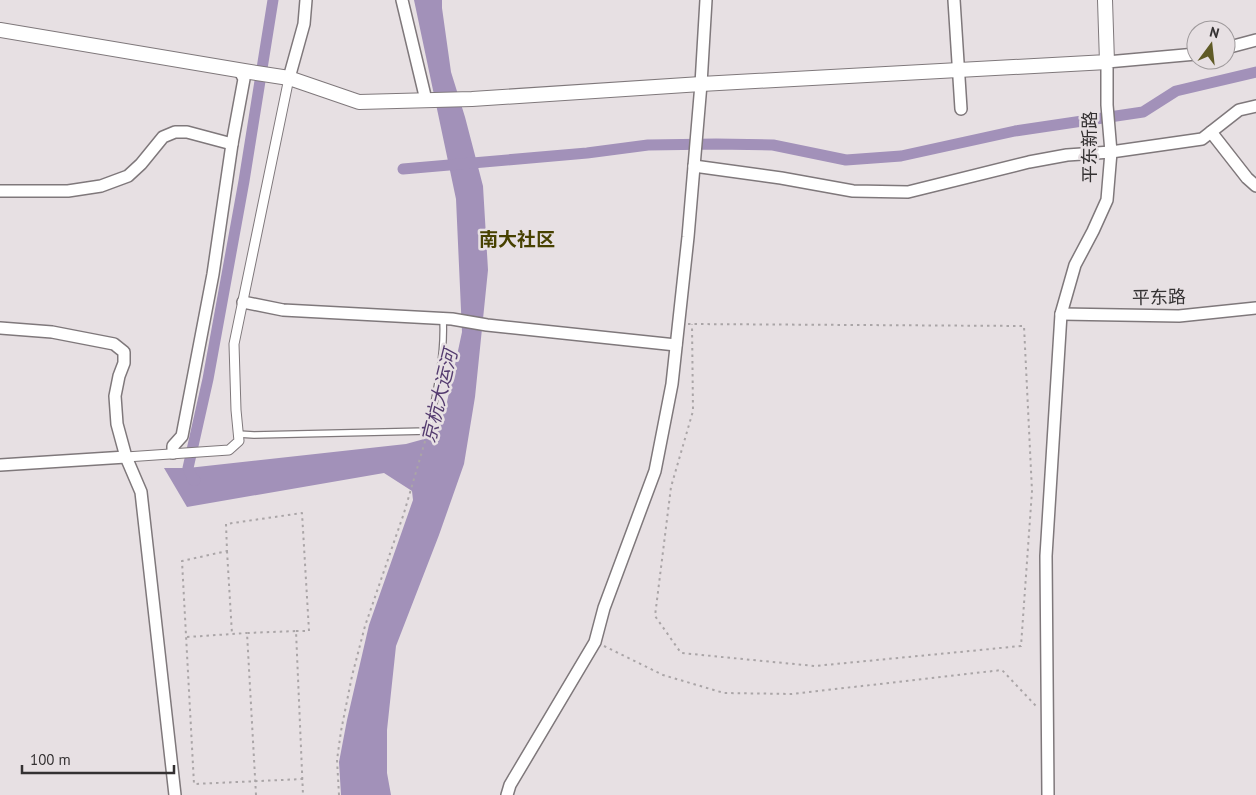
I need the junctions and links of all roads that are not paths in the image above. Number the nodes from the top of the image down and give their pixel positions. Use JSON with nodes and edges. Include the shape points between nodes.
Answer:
{"nodes":[{"id":1,"x":306,"y":0,"type":"edge"},
{"id":2,"x":402,"y":0,"type":"edge"},
{"id":3,"x":706,"y":0,"type":"edge"},
{"id":4,"x":954,"y":0,"type":"edge"},
{"id":5,"x":1105,"y":0,"type":"edge"},
{"id":6,"x":0,"y":30,"type":"edge"},
{"id":7,"x":1256,"y":40,"type":"edge"},
{"id":8,"x":1236,"y":45,"type":"edge"},
{"id":9,"x":1186,"y":55,"type":"edge"},
{"id":10,"x":1106,"y":62,"type":"junction"},
{"id":11,"x":958,"y":70,"type":"junction"},
{"id":12,"x":242,"y":71,"type":"junction"},
{"id":13,"x":286,"y":77,"type":"junction"},
{"id":14,"x":701,"y":84,"type":"junction"},
{"id":15,"x":426,"y":100,"type":"junction"},
{"id":16,"x":1256,"y":106,"type":"edge"},
{"id":17,"x":961,"y":109,"type":"dead end"},
{"id":18,"x":1211,"y":132,"type":"junction"},
{"id":19,"x":232,"y":144,"type":"junction"},
{"id":20,"x":1111,"y":147,"type":"junction"},
{"id":21,"x":694,"y":166,"type":"junction"},
{"id":22,"x":1256,"y":186,"type":"edge"},
{"id":23,"x":0,"y":191,"type":"edge"},
{"id":24,"x":243,"y":302,"type":"junction"},
{"id":25,"x":1256,"y":308,"type":"edge"},
{"id":26,"x":1061,"y":314,"type":"junction"},
{"id":27,"x":447,"y":319,"type":"junction"},
{"id":28,"x":0,"y":328,"type":"edge"},
{"id":29,"x":676,"y":345,"type":"junction"},
{"id":30,"x":238,"y":434,"type":"junction"},
{"id":31,"x":172,"y":453,"type":"junction"},
{"id":32,"x":126,"y":457,"type":"junction"},
{"id":33,"x":0,"y":466,"type":"edge"},
{"id":34,"x":175,"y":795,"type":"edge"},
{"id":35,"x":506,"y":795,"type":"edge"},
{"id":36,"x":1048,"y":795,"type":"edge"}],
"edges":[{"from":1,"to":13,"type":"street","via":[[304,24]]},
{"from":2,"to":15,"type":"street"},
{"from":3,"to":14,"type":"street"},
{"from":4,"to":11,"type":"street"},
{"from":5,"to":10,"type":"street","name":"平东新路"},
{"from":6,"to":12,"type":"street"},
{"from":7,"to":8,"type":"street"},
{"from":9,"to":10,"type":"street"},
{"from":10,"to":11,"type":"street"},
{"from":10,"to":20,"type":"street","name":"平东新路"},
{"from":11,"to":14,"type":"street"},
{"from":11,"to":17,"type":"street"},
{"from":12,"to":13,"type":"street"},
{"from":12,"to":19,"type":"street","via":[[244,80]]},
{"from":13,"to":15,"type":"street","via":[[359,102]]},
{"from":13,"to":24,"type":"street"},
{"from":14,"to":15,"type":"street"},
{"from":14,"to":21,"type":"street"},
{"from":16,"to":18,"type":"street","via":[[1239,110]]},
{"from":18,"to":20,"type":"street","via":[[1202,139]]},
{"from":18,"to":22,"type":"street"},
{"from":19,"to":23,"type":"street","via":[[188,132],[175,132],[163,138],[128,176],[101,186],[68,191]]},
{"from":19,"to":31,"type":"street","via":[[182,436],[173,446]]},
{"from":20,"to":21,"type":"street","via":[[1039,160],[908,192],[853,191]]},
{"from":20,"to":26,"type":"street","name":"平东新路","via":[[1107,200],[1075,265]]},
{"from":21,"to":29,"type":"street"},
{"from":24,"to":27,"type":"street","via":[[283,310]]},
{"from":24,"to":30,"type":"street","via":[[234,344]]},
{"from":25,"to":26,"type":"street","name":"平东路","via":[[1179,316]]},
{"from":26,"to":36,"type":"street","name":"平东新路","via":[[1046,556]]},
{"from":27,"to":29,"type":"street"},
{"from":27,"to":30,"type":"lane","via":[[428,431]]},
{"from":28,"to":32,"type":"street","via":[[52,332],[105,342],[124,352],[115,396],[117,424]]},
{"from":29,"to":35,"type":"street","via":[[656,471],[604,608],[595,642]]},
{"from":30,"to":31,"type":"street","via":[[239,441],[228,450]]},
{"from":31,"to":32,"type":"street"},
{"from":32,"to":33,"type":"street"},
{"from":32,"to":34,"type":"street","via":[[141,492]]}]}
